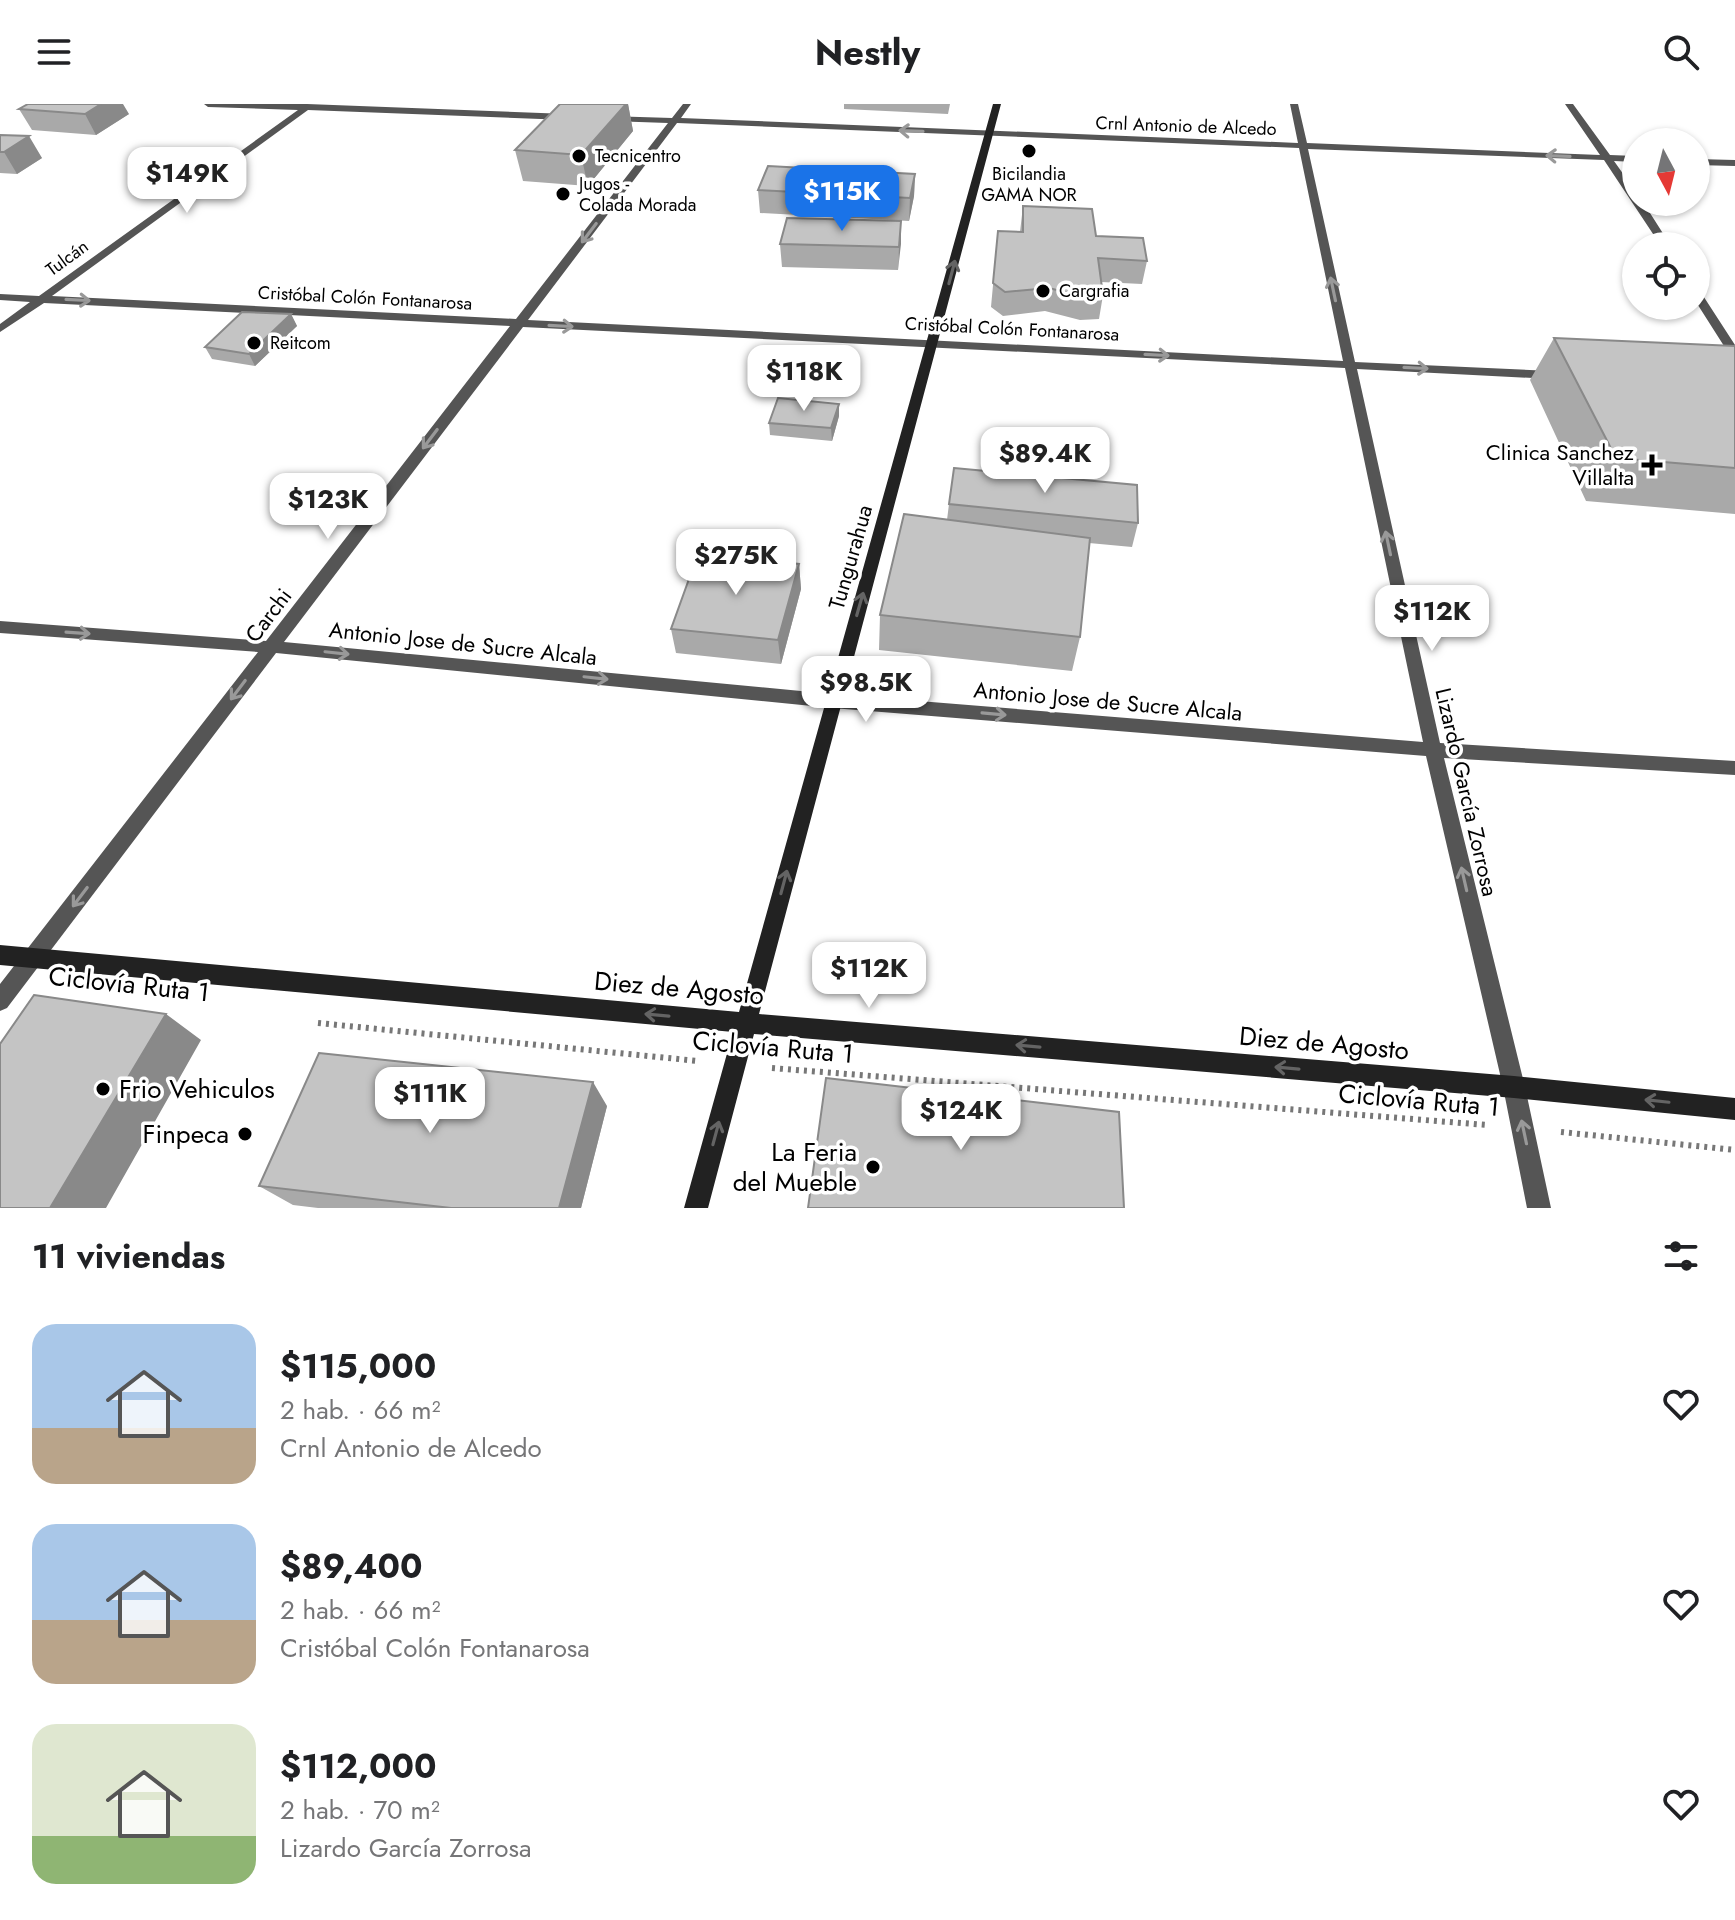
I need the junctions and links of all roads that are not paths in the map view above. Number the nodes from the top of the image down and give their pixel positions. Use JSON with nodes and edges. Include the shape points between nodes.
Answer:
{"nodes":[{"id":1,"x":208,"y":104,"type":"edge"},
{"id":2,"x":687,"y":104,"type":"edge"},
{"id":3,"x":997,"y":104,"type":"edge"},
{"id":4,"x":1294,"y":104,"type":"edge"},
{"id":5,"x":1569,"y":104,"type":"edge"},
{"id":6,"x":309,"y":106,"type":"edge"},
{"id":7,"x":582,"y":117,"type":"edge"},
{"id":8,"x":598,"y":118,"type":"edge"},
{"id":9,"x":674,"y":121,"type":"junction"},
{"id":10,"x":989,"y":134,"type":"junction"},
{"id":11,"x":1303,"y":146,"type":"junction"},
{"id":12,"x":1610,"y":158,"type":"junction"},
{"id":13,"x":1622,"y":158,"type":"edge"},
{"id":14,"x":1710,"y":162,"type":"edge"},
{"id":15,"x":1735,"y":163,"type":"edge"},
{"id":16,"x":1622,"y":177,"type":"edge"},
{"id":17,"x":0,"y":297,"type":"edge"},
{"id":18,"x":42,"y":298,"type":"junction"},
{"id":19,"x":1710,"y":315,"type":"edge"},
{"id":20,"x":519,"y":324,"type":"junction"},
{"id":21,"x":0,"y":329,"type":"edge"},
{"id":22,"x":934,"y":343,"type":"junction"},
{"id":23,"x":1735,"y":354,"type":"edge"},
{"id":24,"x":1349,"y":365,"type":"junction"},
{"id":25,"x":1564,"y":376,"type":"edge"},
{"id":26,"x":0,"y":627,"type":"edge"},
{"id":27,"x":271,"y":647,"type":"junction"},
{"id":28,"x":832,"y":701,"type":"junction"},
{"id":29,"x":1433,"y":750,"type":"junction"},
{"id":30,"x":1735,"y":768,"type":"edge"},
{"id":31,"x":0,"y":955,"type":"edge"},
{"id":32,"x":34,"y":958,"type":"junction"},
{"id":33,"x":0,"y":1001,"type":"edge"},
{"id":34,"x":746,"y":1023,"type":"junction"},
{"id":35,"x":1514,"y":1087,"type":"junction"},
{"id":36,"x":1735,"y":1109,"type":"edge"},
{"id":37,"x":696,"y":1208,"type":"edge"},
{"id":38,"x":1539,"y":1208,"type":"edge"}],
"edges":[{"from":1,"to":6,"type":"street"},
{"from":2,"to":9,"type":"street","name":"Carchi"},
{"from":3,"to":10,"type":"main road","name":"Tungurahua"},
{"from":4,"to":11,"type":"street","name":"Lizardo García Zorrosa"},
{"from":5,"to":12,"type":"street"},
{"from":6,"to":7,"type":"street"},
{"from":6,"to":18,"type":"street","name":"Tulcán"},
{"from":8,"to":9,"type":"street","name":"Crnl Antonio de Alcedo"},
{"from":10,"to":9,"type":"street","name":"Crnl Antonio de Alcedo","one_way":true},
{"from":9,"to":20,"type":"street","name":"Carchi","one_way":true},
{"from":10,"to":11,"type":"street","name":"Crnl Antonio de Alcedo"},
{"from":22,"to":10,"type":"main road","name":"Tungurahua","one_way":true},
{"from":12,"to":11,"type":"street","name":"Crnl Antonio de Alcedo","one_way":true},
{"from":24,"to":11,"type":"street","name":"Lizardo García Zorrosa","one_way":true},
{"from":12,"to":13,"type":"street","name":"Crnl Antonio de Alcedo"},
{"from":12,"to":16,"type":"street"},
{"from":14,"to":15,"type":"street"},
{"from":17,"to":18,"type":"street","name":"Cristóbal Colón Fontanarosa"},
{"from":18,"to":20,"type":"street","name":"Cristóbal Colón Fontanarosa","one_way":true},
{"from":18,"to":21,"type":"street","name":"Tulcán"},
{"from":19,"to":23,"type":"street"},
{"from":20,"to":22,"type":"street","name":"Cristóbal Colón Fontanarosa","one_way":true},
{"from":20,"to":27,"type":"street","name":"Carchi","one_way":true},
{"from":22,"to":24,"type":"street","name":"Cristóbal Colón Fontanarosa","one_way":true},
{"from":28,"to":22,"type":"main road","name":"Tungurahua","one_way":true},
{"from":24,"to":25,"type":"street","name":"Cristóbal Colón Fontanarosa","one_way":true},
{"from":29,"to":24,"type":"street","name":"Lizardo García Zorrosa","one_way":true},
{"from":26,"to":27,"type":"street","name":"Antonio Jose de Sucre Alcala","one_way":true},
{"from":27,"to":28,"type":"street","name":"Antonio Jose de Sucre Alcala","one_way":true},
{"from":27,"to":32,"type":"street","name":"Carchi","one_way":true},
{"from":28,"to":29,"type":"street","name":"Antonio Jose de Sucre Alcala","one_way":true},
{"from":34,"to":28,"type":"main road","name":"Tungurahua","one_way":true},
{"from":29,"to":30,"type":"street","name":"Antonio Jose de Sucre Alcala"},
{"from":35,"to":29,"type":"street","name":"Lizardo García Zorrosa","one_way":true},
{"from":31,"to":32,"type":"main road","name":"Diez de Agosto"},
{"from":32,"to":33,"type":"street","name":"Carchi"},
{"from":34,"to":32,"type":"main road","name":"Diez de Agosto","one_way":true},
{"from":35,"to":34,"type":"main road","name":"Diez de Agosto","one_way":true},
{"from":37,"to":34,"type":"main road","name":"Tungurahua","one_way":true},
{"from":36,"to":35,"type":"main road","name":"Diez de Agosto","one_way":true},
{"from":38,"to":35,"type":"street","name":"Lizardo García Zorrosa","one_way":true}]}
